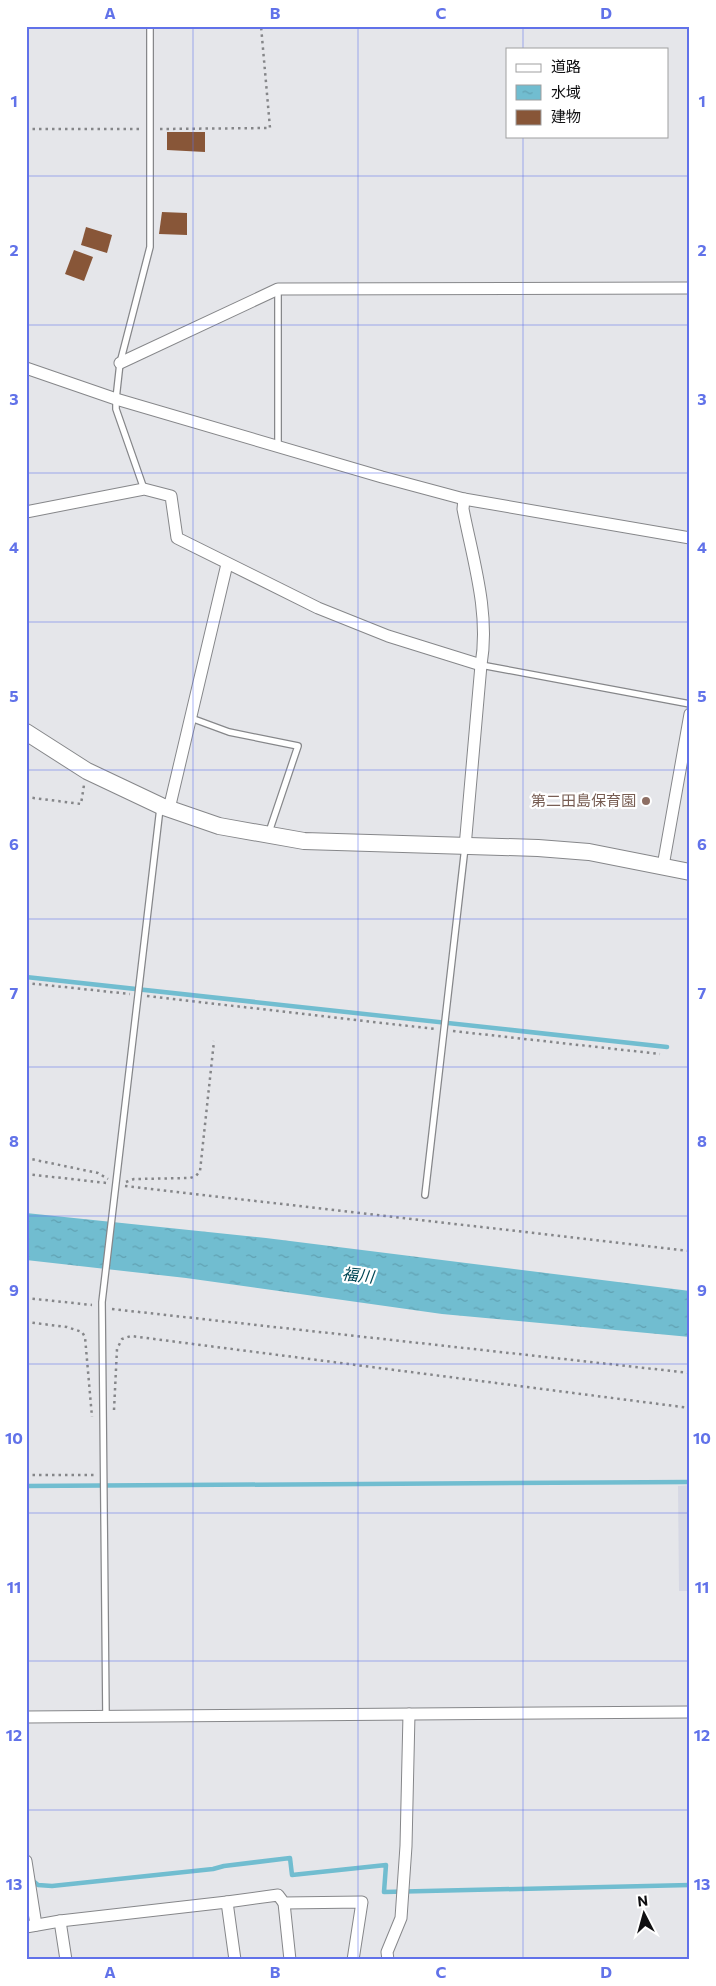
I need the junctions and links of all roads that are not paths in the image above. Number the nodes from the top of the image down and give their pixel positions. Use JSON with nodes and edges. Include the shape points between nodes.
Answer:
{"nodes":[{"id":1,"x":150,"y":26,"type":"edge"},
{"id":2,"x":690,"y":288,"type":"edge"},
{"id":3,"x":278,"y":289,"type":"junction"},
{"id":4,"x":120,"y":363,"type":"junction"},
{"id":5,"x":26,"y":368,"type":"edge"},
{"id":6,"x":116,"y":399,"type":"junction"},
{"id":7,"x":278,"y":447,"type":"junction"},
{"id":8,"x":144,"y":489,"type":"junction"},
{"id":9,"x":464,"y":499,"type":"junction"},
{"id":10,"x":26,"y":512,"type":"edge"},
{"id":11,"x":690,"y":538,"type":"edge"},
{"id":12,"x":227,"y":564,"type":"junction"},
{"id":13,"x":481,"y":665,"type":"junction"},
{"id":14,"x":690,"y":704,"type":"edge"},
{"id":15,"x":690,"y":714,"type":"edge"},
{"id":16,"x":191,"y":718,"type":"junction"},
{"id":17,"x":26,"y":732,"type":"edge"},
{"id":18,"x":165,"y":808,"type":"junction"},
{"id":19,"x":268,"y":836,"type":"junction"},
{"id":20,"x":466,"y":847,"type":"junction"},
{"id":21,"x":663,"y":866,"type":"junction"},
{"id":22,"x":690,"y":872,"type":"edge"},
{"id":23,"x":425,"y":1195,"type":"dead end"},
{"id":24,"x":690,"y":1712,"type":"edge"},
{"id":25,"x":409,"y":1714,"type":"junction"},
{"id":26,"x":106,"y":1716,"type":"junction"},
{"id":27,"x":26,"y":1717,"type":"edge"},
{"id":28,"x":26,"y":1861,"type":"edge"},
{"id":29,"x":227,"y":1902,"type":"junction"},
{"id":30,"x":284,"y":1903,"type":"junction"},
{"id":31,"x":60,"y":1921,"type":"junction"},
{"id":32,"x":31,"y":1926,"type":"edge"},
{"id":33,"x":66,"y":1960,"type":"edge"},
{"id":34,"x":235,"y":1960,"type":"edge"},
{"id":35,"x":290,"y":1960,"type":"edge"},
{"id":36,"x":353,"y":1960,"type":"edge"},
{"id":37,"x":388,"y":1960,"type":"edge"}],
"edges":[{"from":1,"to":4,"type":"lane","via":[[150,247]]},
{"from":2,"to":3,"type":"street"},
{"from":3,"to":4,"type":"street"},
{"from":3,"to":7,"type":"lane"},
{"from":4,"to":6,"type":"lane"},
{"from":5,"to":6,"type":"street"},
{"from":6,"to":7,"type":"street"},
{"from":6,"to":8,"type":"lane","via":[[116,409]]},
{"from":7,"to":9,"type":"street"},
{"from":8,"to":10,"type":"street"},
{"from":8,"to":12,"type":"street","via":[[171,496],[177,538]]},
{"from":9,"to":11,"type":"street"},
{"from":9,"to":13,"type":"street","via":[[463,509],[484,620]]},
{"from":12,"to":13,"type":"street","via":[[355,623]]},
{"from":12,"to":16,"type":"street"},
{"from":13,"to":14,"type":"lane"},
{"from":13,"to":20,"type":"street"},
{"from":15,"to":21,"type":"street"},
{"from":16,"to":18,"type":"street"},
{"from":16,"to":19,"type":"lane","via":[[229,732],[298,746]]},
{"from":17,"to":18,"type":"street","via":[[87,771]]},
{"from":18,"to":19,"type":"street","via":[[219,826]]},
{"from":18,"to":26,"type":"lane","via":[[138,995],[102,1304]]},
{"from":19,"to":20,"type":"street"},
{"from":20,"to":21,"type":"street","via":[[589,852]]},
{"from":20,"to":23,"type":"lane"},
{"from":21,"to":22,"type":"street"},
{"from":24,"to":25,"type":"street"},
{"from":25,"to":26,"type":"street"},
{"from":25,"to":37,"type":"street","via":[[401,1918],[387,1952]]},
{"from":26,"to":27,"type":"street"},
{"from":28,"to":32,"type":"street"},
{"from":29,"to":30,"type":"street","via":[[278,1895]]},
{"from":29,"to":31,"type":"street"},
{"from":29,"to":34,"type":"street"},
{"from":30,"to":35,"type":"street"},
{"from":30,"to":36,"type":"street","via":[[362,1902]]},
{"from":31,"to":32,"type":"street"},
{"from":31,"to":33,"type":"street"}]}
